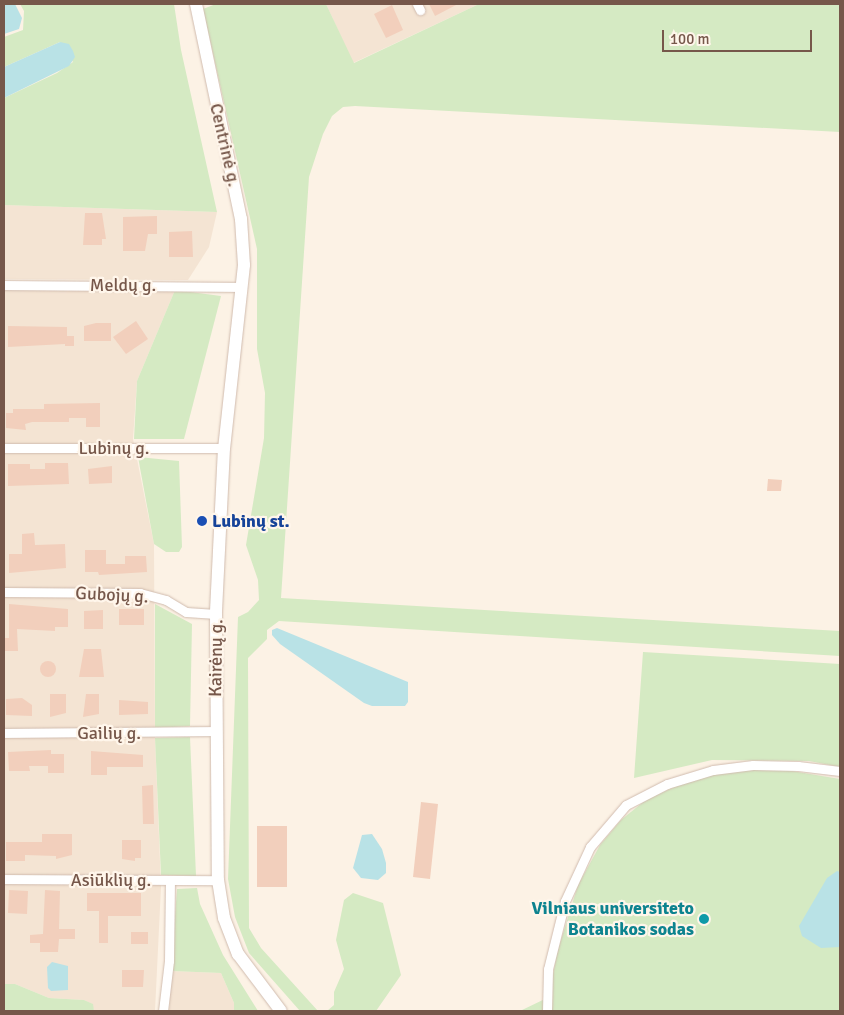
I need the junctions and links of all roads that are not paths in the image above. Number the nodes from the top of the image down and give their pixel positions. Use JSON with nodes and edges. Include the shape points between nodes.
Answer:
{"nodes":[{"id":1,"x":196,"y":4,"type":"edge"},
{"id":2,"x":4,"y":285,"type":"edge"},
{"id":3,"x":242,"y":287,"type":"junction"},
{"id":4,"x":4,"y":448,"type":"edge"},
{"id":5,"x":224,"y":448,"type":"junction"},
{"id":6,"x":4,"y":592,"type":"edge"},
{"id":7,"x":216,"y":614,"type":"junction"},
{"id":8,"x":215,"y":731,"type":"junction"},
{"id":9,"x":4,"y":733,"type":"edge"},
{"id":10,"x":840,"y":771,"type":"edge"},
{"id":11,"x":4,"y":879,"type":"edge"},
{"id":12,"x":218,"y":880,"type":"junction"},
{"id":13,"x":170,"y":881,"type":"junction"},
{"id":14,"x":163,"y":1011,"type":"edge"},
{"id":15,"x":281,"y":1011,"type":"edge"},
{"id":16,"x":546,"y":1011,"type":"edge"}],
"edges":[{"from":1,"to":3,"type":"main road","name":"Centrinė g.","via":[[241,219]]},
{"from":2,"to":3,"type":"street","name":"Meldų g."},
{"from":3,"to":5,"type":"main road","name":"Kairėnų g."},
{"from":4,"to":5,"type":"street","name":"Lubinų g."},
{"from":5,"to":7,"type":"main road","name":"Kairėnų g."},
{"from":6,"to":7,"type":"street","name":"Gubojų g.","via":[[140,593],[166,600],[186,612]]},
{"from":7,"to":8,"type":"main road","name":"Kairėnų g."},
{"from":8,"to":9,"type":"street","name":"Gailių g."},
{"from":8,"to":12,"type":"main road","name":"Kairėnų g."},
{"from":10,"to":16,"type":"street","via":[[771,765],[713,770],[667,784],[626,805],[590,847],[565,901],[548,969]]},
{"from":11,"to":13,"type":"street","name":"Asiūklių g."},
{"from":12,"to":13,"type":"street","name":"Asiūklių g."},
{"from":12,"to":15,"type":"main road","name":"Kairėnų g.","via":[[224,918],[233,944],[246,968]]},
{"from":13,"to":14,"type":"street","via":[[169,961]]}]}
